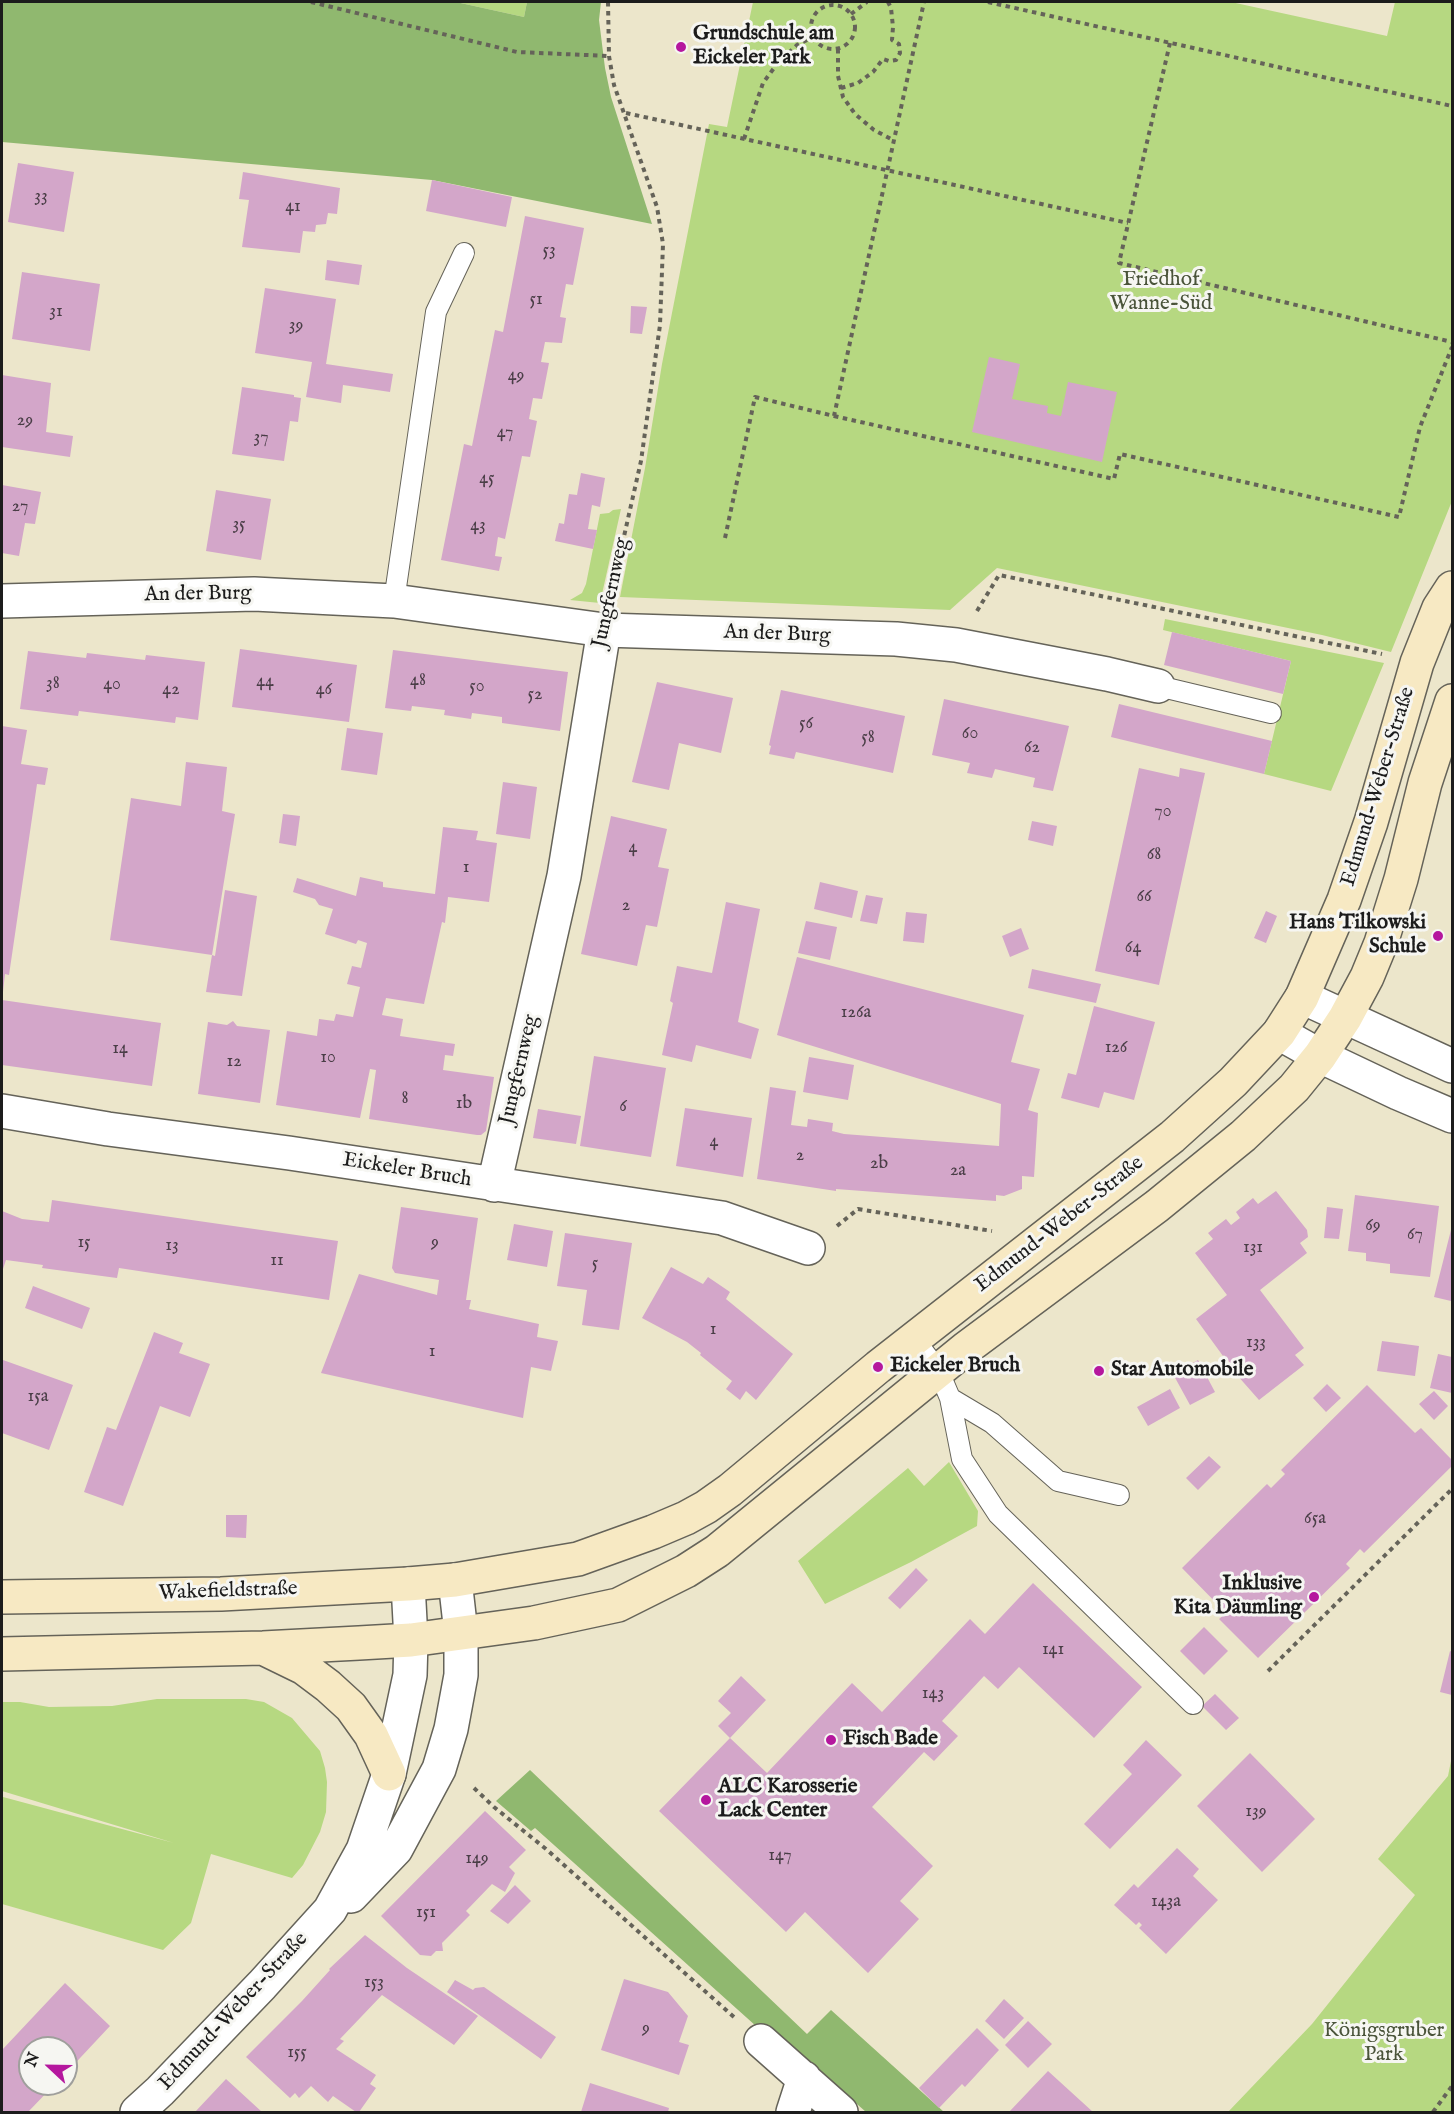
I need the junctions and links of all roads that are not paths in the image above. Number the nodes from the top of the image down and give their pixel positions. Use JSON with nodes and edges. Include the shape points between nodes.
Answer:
{"nodes":[{"id":1,"x":464,"y":253,"type":"dead end"},
{"id":2,"x":1452,"y":588,"type":"edge"},
{"id":3,"x":2,"y":601,"type":"edge"},
{"id":4,"x":394,"y":601,"type":"junction"},
{"id":5,"x":604,"y":630,"type":"junction"},
{"id":6,"x":1158,"y":686,"type":"joint"},
{"id":7,"x":1452,"y":701,"type":"edge"},
{"id":8,"x":1270,"y":713,"type":"dead end"},
{"id":9,"x":1302,"y":997,"type":"junction"},
{"id":10,"x":1345,"y":1018,"type":"junction"},
{"id":11,"x":1279,"y":1033,"type":"junction"},
{"id":12,"x":1320,"y":1056,"type":"junction"},
{"id":13,"x":1452,"y":1066,"type":"edge"},
{"id":14,"x":2,"y":1111,"type":"edge"},
{"id":15,"x":1452,"y":1116,"type":"edge"},
{"id":16,"x":494,"y":1185,"type":"junction"},
{"id":17,"x":808,"y":1248,"type":"road end"},
{"id":18,"x":914,"y":1339,"type":"junction"},
{"id":19,"x":944,"y":1385,"type":"junction"},
{"id":20,"x":1119,"y":1495,"type":"dead end"},
{"id":21,"x":454,"y":1580,"type":"junction"},
{"id":22,"x":408,"y":1584,"type":"junction"},
{"id":23,"x":2,"y":1597,"type":"edge"},
{"id":24,"x":461,"y":1634,"type":"junction"},
{"id":25,"x":411,"y":1640,"type":"junction"},
{"id":26,"x":263,"y":1648,"type":"junction"},
{"id":27,"x":2,"y":1654,"type":"edge"},
{"id":28,"x":1193,"y":1704,"type":"dead end"},
{"id":29,"x":389,"y":1774,"type":"junction"},
{"id":30,"x":330,"y":1910,"type":"junction"},
{"id":31,"x":760,"y":2041,"type":"road end"},
{"id":32,"x":804,"y":2079,"type":"junction"},
{"id":33,"x":137,"y":2112,"type":"edge"},
{"id":34,"x":793,"y":2112,"type":"edge"},
{"id":35,"x":841,"y":2112,"type":"edge"}],
"edges":[{"from":1,"to":4,"type":"lane","via":[[436,312]]},
{"from":2,"to":9,"type":"main road","name":"Edmund-Weber-Straße","via":[[1439,608],[1417,663],[1371,822],[1344,900]]},
{"from":3,"to":4,"type":"street","name":"An der Burg","via":[[254,594]]},
{"from":4,"to":5,"type":"street","name":"An der Burg"},
{"from":5,"to":6,"type":"street","name":"An der Burg","via":[[896,639],[956,645]]},
{"from":5,"to":16,"type":"street","name":"Jungfernweg","via":[[564,876]]},
{"from":6,"to":8,"type":"lane"},
{"from":7,"to":10,"type":"main road","name":"Edmund-Weber-Straße","via":[[1381,943]]},
{"from":9,"to":10,"type":"street"},
{"from":9,"to":11,"type":"main road","name":"Edmund-Weber-Straße"},
{"from":10,"to":12,"type":"main road","name":"Edmund-Weber-Straße"},
{"from":10,"to":13,"type":"street"},
{"from":11,"to":12,"type":"street"},
{"from":11,"to":18,"type":"main road","name":"Edmund-Weber-Straße","via":[[1233,1082],[1172,1137]]},
{"from":12,"to":15,"type":"street"},
{"from":12,"to":19,"type":"main road","name":"Edmund-Weber-Straße","via":[[1294,1088],[1243,1136],[1109,1244],[965,1349]]},
{"from":14,"to":16,"type":"street","name":"Eickeler Bruch"},
{"from":16,"to":17,"type":"street","name":"Eickeler Bruch","via":[[722,1218]]},
{"from":18,"to":19,"type":"lane"},
{"from":18,"to":21,"type":"main road","name":"Edmund-Weber-Straße","via":[[730,1490],[686,1518],[578,1559]]},
{"from":19,"to":20,"type":"lane","via":[[1058,1481]]},
{"from":19,"to":24,"type":"main road","name":"Edmund-Weber-Straße","via":[[686,1571],[618,1605]]},
{"from":19,"to":28,"type":"lane","via":[[962,1459],[998,1514]]},
{"from":21,"to":22,"type":"main road","name":"Wakefieldstraße"},
{"from":21,"to":24,"type":"street","name":"Edmund-Weber-Straße"},
{"from":22,"to":23,"type":"main road","name":"Wakefieldstraße","via":[[222,1594]]},
{"from":22,"to":25,"type":"street","name":"Edmund-Weber-Straße"},
{"from":24,"to":25,"type":"main road","name":"Edmund-Weber-Straße"},
{"from":24,"to":30,"type":"street","name":"Edmund-Weber-Straße","via":[[456,1707],[439,1769],[396,1849],[355,1894]]},
{"from":25,"to":26,"type":"main road"},
{"from":25,"to":29,"type":"street","name":"Edmund-Weber-Straße","via":[[410,1675]]},
{"from":26,"to":27,"type":"main road"},
{"from":26,"to":29,"type":"main road","via":[[304,1668],[351,1707],[371,1735]]},
{"from":29,"to":30,"type":"street","name":"Edmund-Weber-Straße","via":[[363,1850]]},
{"from":30,"to":33,"type":"street","name":"Edmund-Weber-Straße","via":[[262,1986]]},
{"from":31,"to":32,"type":"street"},
{"from":32,"to":34,"type":"street"},
{"from":32,"to":35,"type":"street"}]}
